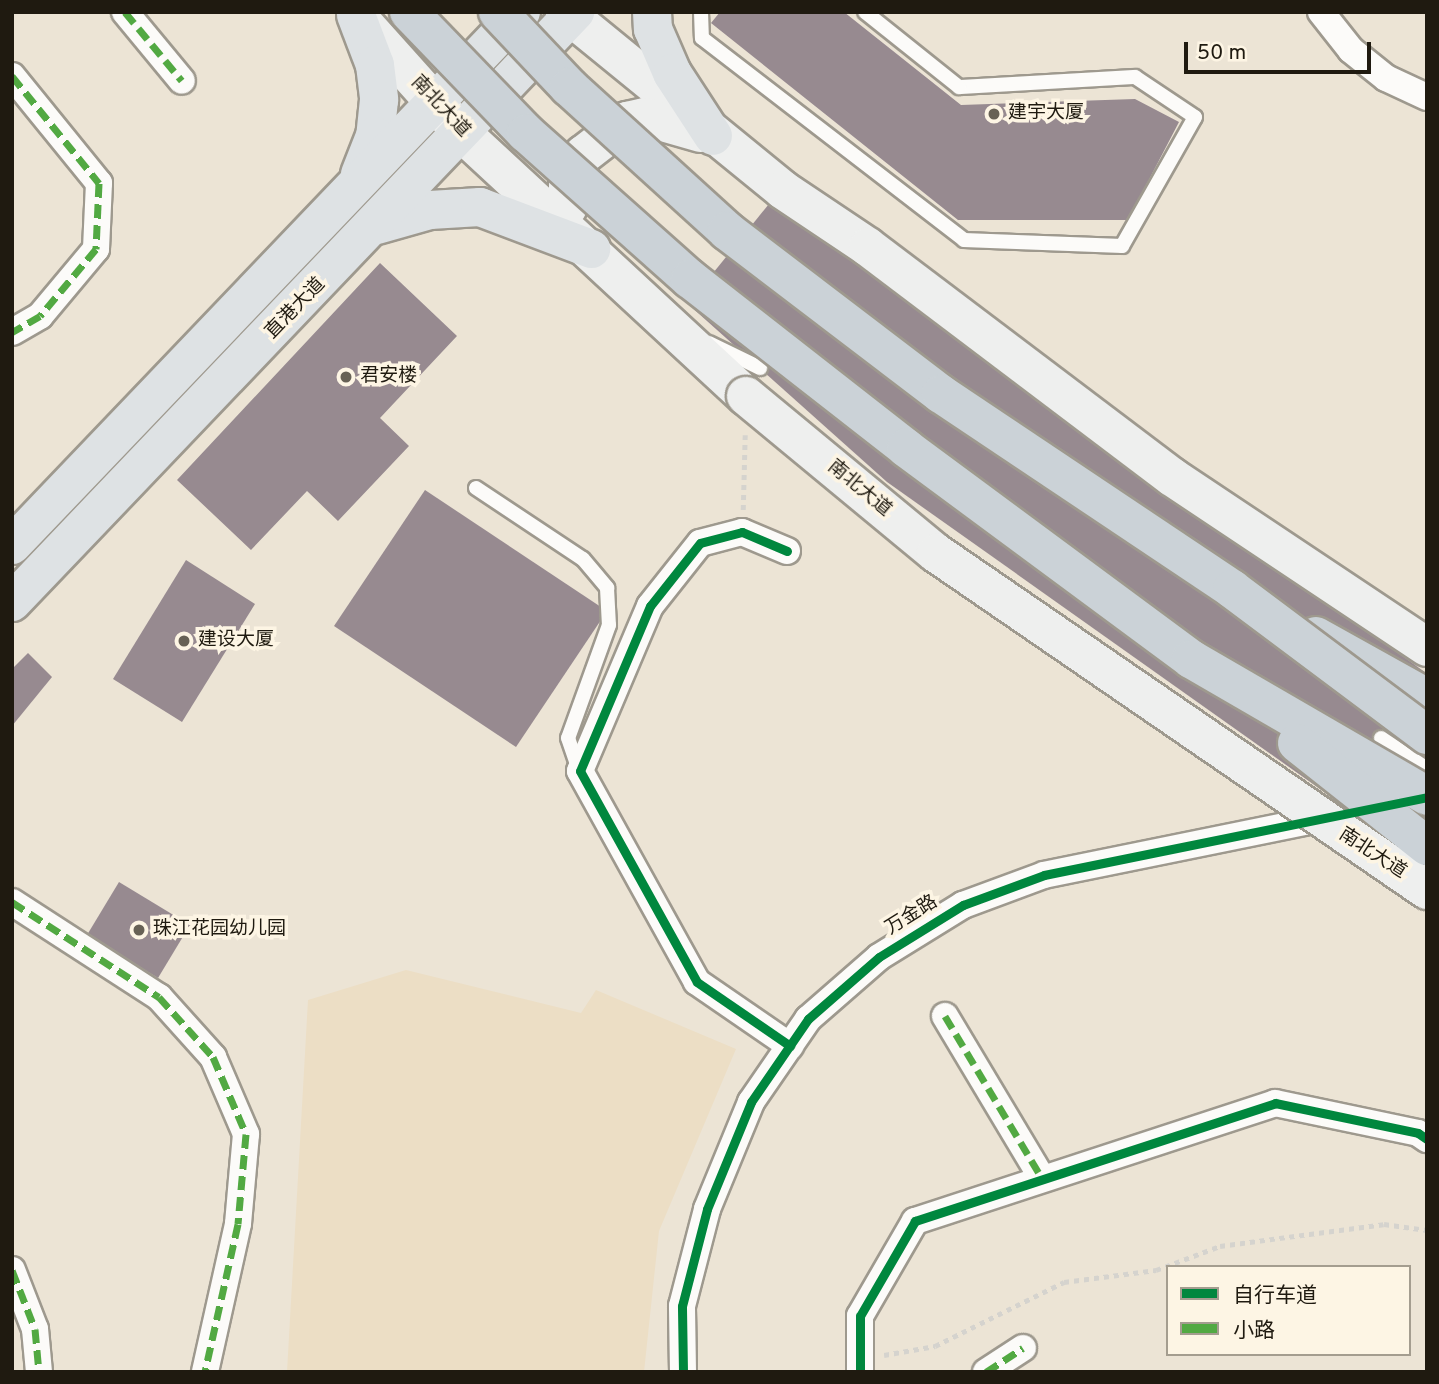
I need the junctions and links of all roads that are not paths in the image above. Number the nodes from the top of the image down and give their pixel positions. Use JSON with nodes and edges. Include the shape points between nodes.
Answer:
{"nodes":[{"id":1,"x":125,"y":12,"type":"edge"},
{"id":2,"x":397,"y":12,"type":"edge"},
{"id":3,"x":409,"y":12,"type":"edge"},
{"id":4,"x":498,"y":12,"type":"edge"},
{"id":5,"x":522,"y":12,"type":"edge"},
{"id":6,"x":652,"y":12,"type":"edge"},
{"id":7,"x":701,"y":12,"type":"edge"},
{"id":8,"x":865,"y":12,"type":"edge"},
{"id":9,"x":1321,"y":12,"type":"edge"},
{"id":10,"x":354,"y":14,"type":"edge"},
{"id":11,"x":570,"y":14,"type":"edge"},
{"id":12,"x":12,"y":76,"type":"edge"},
{"id":13,"x":182,"y":81,"type":"dead end"},
{"id":14,"x":1427,"y":97,"type":"edge"},
{"id":15,"x":435,"y":103,"type":"junction"},
{"id":16,"x":463,"y":134,"type":"junction"},
{"id":17,"x":713,"y":136,"type":"junction"},
{"id":18,"x":354,"y":190,"type":"junction"},
{"id":19,"x":377,"y":225,"type":"junction"},
{"id":20,"x":591,"y":249,"type":"junction"},
{"id":21,"x":12,"y":332,"type":"edge"},
{"id":22,"x":476,"y":488,"type":"dead end"},
{"id":23,"x":12,"y":545,"type":"edge"},
{"id":24,"x":787,"y":551,"type":"dead end"},
{"id":25,"x":1232,"y":589,"type":"junction"},
{"id":26,"x":12,"y":602,"type":"edge"},
{"id":27,"x":1427,"y":647,"type":"edge"},
{"id":28,"x":1191,"y":659,"type":"junction"},
{"id":29,"x":1427,"y":698,"type":"edge"},
{"id":30,"x":1427,"y":736,"type":"edge"},
{"id":31,"x":1427,"y":755,"type":"edge"},
{"id":32,"x":1427,"y":769,"type":"edge"},
{"id":33,"x":580,"y":771,"type":"junction"},
{"id":34,"x":1427,"y":797,"type":"edge"},
{"id":35,"x":1427,"y":845,"type":"edge"},
{"id":36,"x":1427,"y":890,"type":"edge"},
{"id":37,"x":12,"y":902,"type":"edge"},
{"id":38,"x":945,"y":1016,"type":"dead end"},
{"id":39,"x":790,"y":1046,"type":"junction"},
{"id":40,"x":1427,"y":1139,"type":"edge"},
{"id":41,"x":1042,"y":1178,"type":"junction"},
{"id":42,"x":12,"y":1270,"type":"edge"},
{"id":43,"x":1023,"y":1348,"type":"dead end"},
{"id":44,"x":860,"y":1366,"type":"edge"},
{"id":45,"x":40,"y":1372,"type":"edge"},
{"id":46,"x":205,"y":1372,"type":"edge"},
{"id":47,"x":683,"y":1372,"type":"edge"},
{"id":48,"x":986,"y":1372,"type":"edge"}],
"edges":[{"from":1,"to":13,"type":"street"},
{"from":2,"to":10,"type":"main road","via":[[386,19]]},
{"from":3,"to":28,"type":"highway","bridge":true,"via":[[526,134],[690,279],[906,448]]},
{"from":4,"to":25,"type":"highway","bridge":true,"via":[[569,87],[727,231],[941,394]]},
{"from":5,"to":15,"type":"main road"},
{"from":6,"to":17,"type":"main road","via":[[653,29],[672,73]]},
{"from":7,"to":8,"type":"lane","via":[[702,38],[964,240],[1122,246],[1195,117],[1135,77],[959,87]]},
{"from":9,"to":14,"type":"street","via":[[1351,50],[1386,78]]},
{"from":10,"to":15,"type":"main road","name":"南北大道"},
{"from":10,"to":18,"type":"main road","via":[[375,65],[379,100],[376,136]]},
{"from":11,"to":16,"type":"main road","name":"直港大道"},
{"from":11,"to":17,"type":"main road"},
{"from":12,"to":21,"type":"street","via":[[99,183],[96,250],[40,316]]},
{"from":15,"to":16,"type":"main road","name":"南北大道"},
{"from":15,"to":18,"type":"main road"},
{"from":16,"to":19,"type":"main road","name":"直港大道"},
{"from":16,"to":20,"type":"main road","name":"南北大道"},
{"from":17,"to":20,"type":"main road","via":[[645,117],[603,136],[583,155],[568,182],[568,206]]},
{"from":17,"to":27,"type":"main road","via":[[864,254],[1172,477]]},
{"from":18,"to":23,"type":"main road"},
{"from":19,"to":20,"type":"main road","via":[[430,210],[480,207]]},
{"from":19,"to":26,"type":"main road","name":"直港大道"},
{"from":20,"to":36,"type":"main road","name":"南北大道","bridge":true,"via":[[664,320],[753,382],[936,553]]},
{"from":22,"to":33,"type":"lane","via":[[583,559],[607,588],[609,625],[568,738]]},
{"from":24,"to":33,"type":"street","via":[[742,532],[700,543],[650,606]]},
{"from":25,"to":29,"type":"highway","bridge":true},
{"from":25,"to":30,"type":"highway","bridge":true},
{"from":28,"to":34,"type":"highway","bridge":true},
{"from":28,"to":35,"type":"highway","bridge":true},
{"from":31,"to":32,"type":"lane","via":[[1385,733]]},
{"from":33,"to":39,"type":"street","via":[[697,982]]},
{"from":34,"to":39,"type":"street","name":"万金路","via":[[1044,875],[963,905],[879,957],[808,1019]]},
{"from":37,"to":46,"type":"street","via":[[159,997],[213,1057],[246,1134],[238,1224]]},
{"from":38,"to":41,"type":"street"},
{"from":39,"to":47,"type":"street","name":"万金路","via":[[751,1102],[707,1209],[682,1306]]},
{"from":40,"to":41,"type":"street","via":[[1418,1133],[1275,1103]]},
{"from":41,"to":44,"type":"street","via":[[915,1221],[860,1316]]},
{"from":42,"to":45,"type":"street","via":[[35,1329]]},
{"from":43,"to":48,"type":"street"}]}
